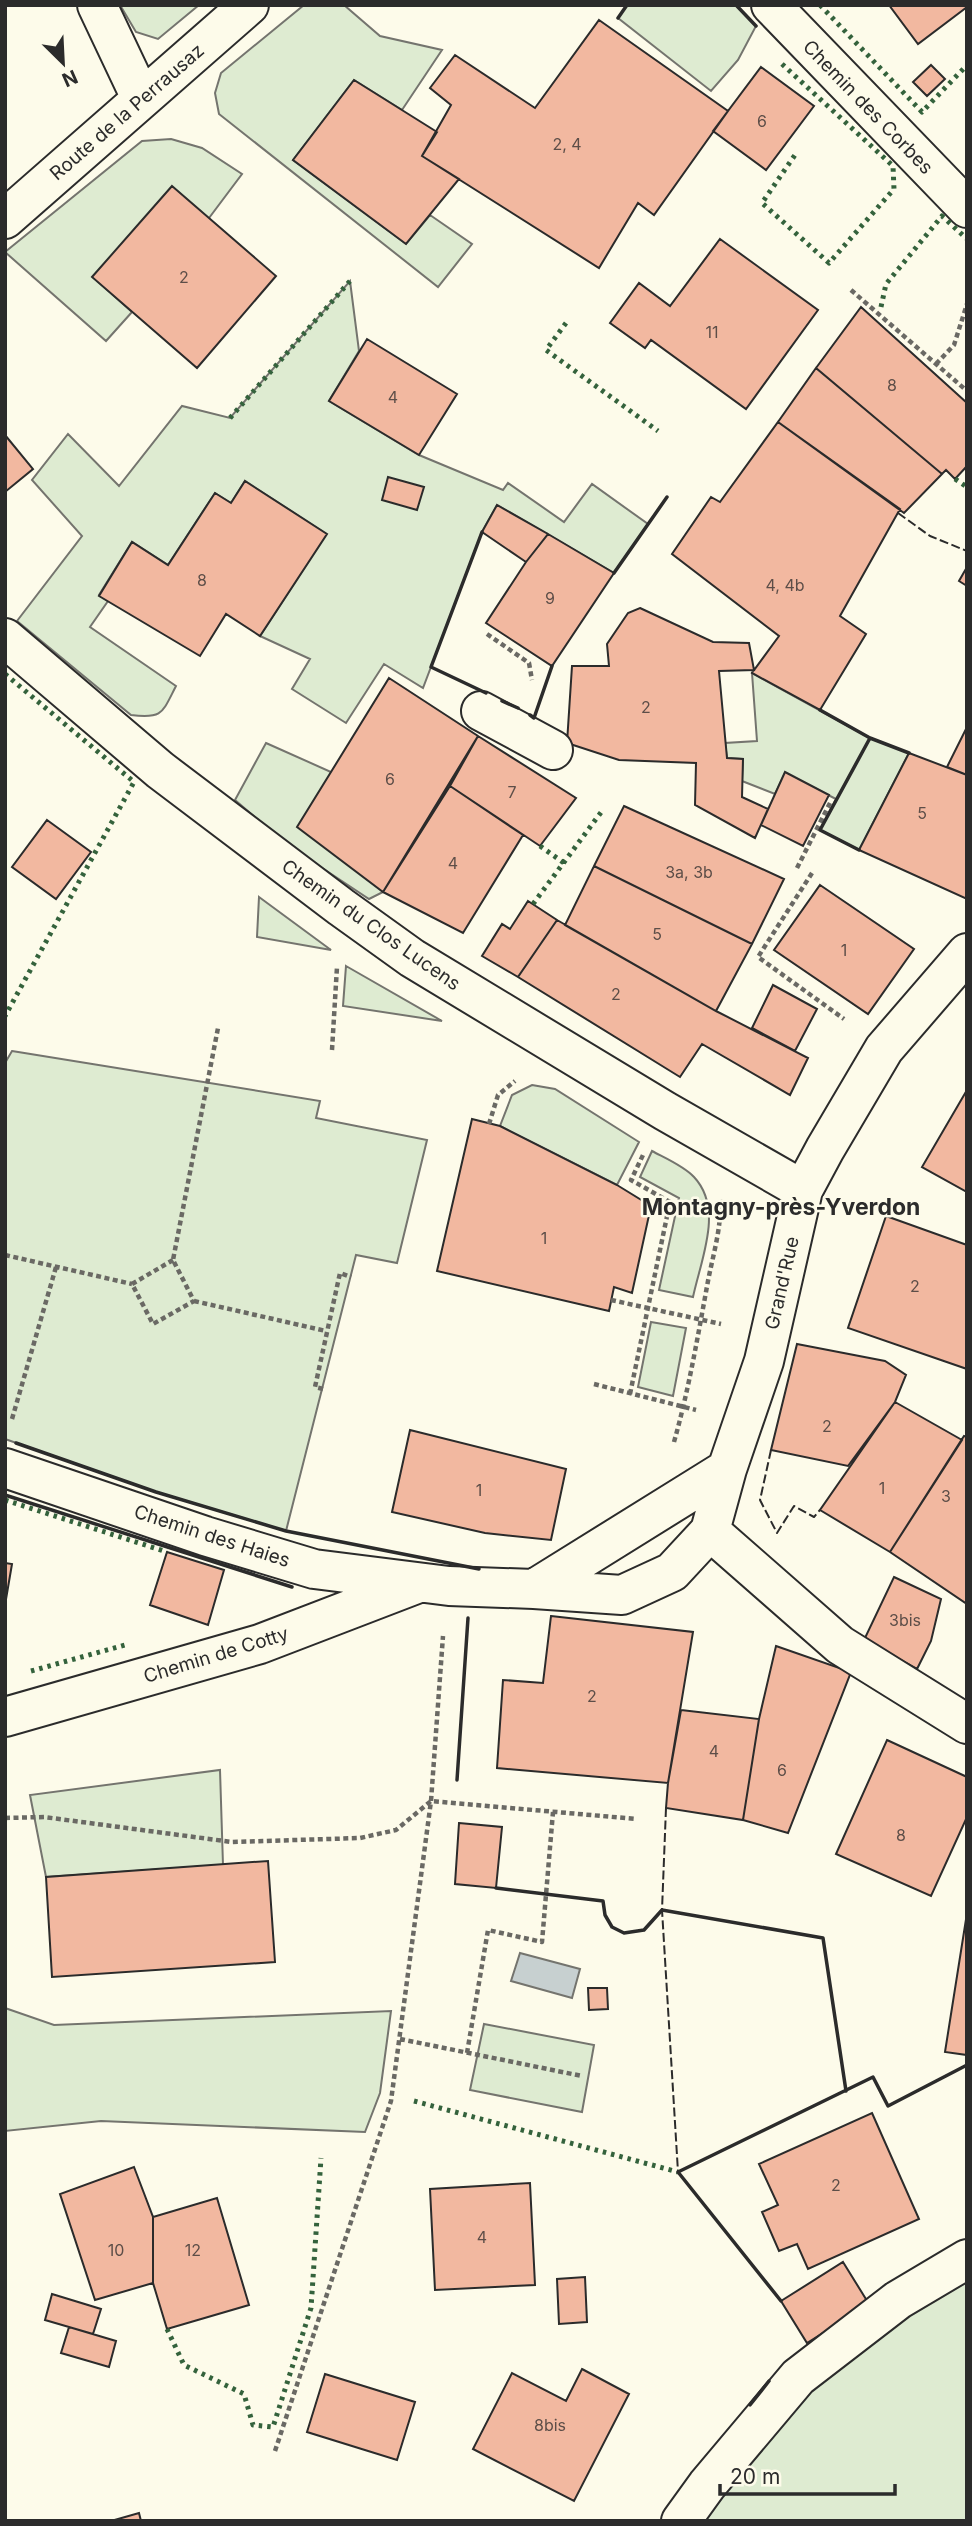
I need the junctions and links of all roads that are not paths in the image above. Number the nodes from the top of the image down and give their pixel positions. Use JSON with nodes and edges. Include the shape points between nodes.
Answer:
{"nodes":[{"id":1,"x":97,"y":5,"type":"edge"},
{"id":2,"x":249,"y":5,"type":"edge"},
{"id":3,"x":771,"y":5,"type":"edge"},
{"id":4,"x":141,"y":98,"type":"junction"},
{"id":5,"x":967,"y":208,"type":"edge"},
{"id":6,"x":5,"y":219,"type":"edge"},
{"id":7,"x":5,"y":638,"type":"edge"},
{"id":8,"x":481,"y":711,"type":"dead end"},
{"id":9,"x":553,"y":750,"type":"dead end"},
{"id":10,"x":967,"y":953,"type":"edge"},
{"id":11,"x":803,"y":1190,"type":"junction"},
{"id":12,"x":5,"y":1468,"type":"edge"},
{"id":13,"x":727,"y":1469,"type":"junction"},
{"id":14,"x":710,"y":1531,"type":"junction"},
{"id":15,"x":436,"y":1584,"type":"junction"},
{"id":16,"x":534,"y":1589,"type":"junction"},
{"id":17,"x":5,"y":1717,"type":"edge"},
{"id":18,"x":967,"y":1724,"type":"edge"},
{"id":19,"x":967,"y":2259,"type":"edge"},
{"id":20,"x":681,"y":2521,"type":"edge"}],
"edges":[{"from":1,"to":4,"type":"street"},
{"from":2,"to":4,"type":"street","name":"Route de la Perrausaz"},
{"from":3,"to":5,"type":"street","name":"Chemin des Corbes"},
{"from":4,"to":6,"type":"street","name":"Route de la Perrausaz"},
{"from":7,"to":11,"type":"street","name":"Chemin du Clos Lucens","via":[[160,769],[412,958]]},
{"from":8,"to":9,"type":"street"},
{"from":10,"to":11,"type":"street","name":"Grand'Rue","via":[[884,1049]]},
{"from":11,"to":13,"type":"street","name":"Grand'Rue","via":[[770,1335]]},
{"from":12,"to":15,"type":"street","name":"Chemin des Haies","via":[[314,1569]]},
{"from":13,"to":14,"type":"street","name":"Grand'Rue"},
{"from":13,"to":16,"type":"street"},
{"from":14,"to":16,"type":"street","name":"Chemin des Haies","via":[[672,1572],[622,1595]]},
{"from":14,"to":18,"type":"street","via":[[840,1645]]},
{"from":15,"to":16,"type":"street","name":"Chemin des Haies"},
{"from":15,"to":17,"type":"street","name":"Chemin de Cotty","via":[[260,1644]]},
{"from":19,"to":20,"type":"street","via":[[898,2300],[798,2377]]}]}
